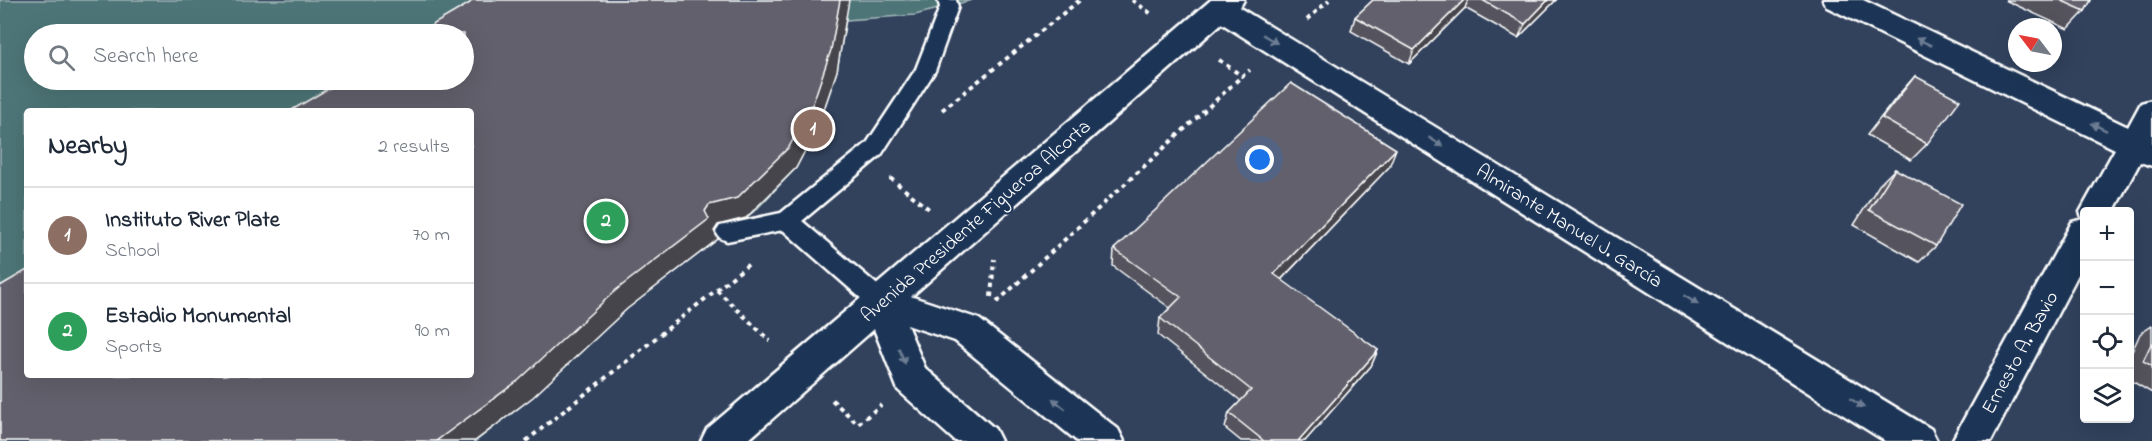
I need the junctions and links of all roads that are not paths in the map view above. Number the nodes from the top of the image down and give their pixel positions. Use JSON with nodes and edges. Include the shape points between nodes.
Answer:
{"nodes":[{"id":1,"x":946,"y":0,"type":"edge"},
{"id":2,"x":1837,"y":0,"type":"edge"},
{"id":3,"x":1225,"y":4,"type":"edge"},
{"id":4,"x":2152,"y":112,"type":"edge"},
{"id":5,"x":2142,"y":148,"type":"edge"},
{"id":6,"x":2100,"y":207,"type":"edge"},
{"id":7,"x":787,"y":221,"type":"junction"},
{"id":8,"x":727,"y":232,"type":"dead end"},
{"id":9,"x":2080,"y":241,"type":"edge"},
{"id":10,"x":880,"y":301,"type":"junction"},
{"id":11,"x":720,"y":441,"type":"edge"},
{"id":12,"x":982,"y":441,"type":"edge"},
{"id":13,"x":1105,"y":441,"type":"edge"},
{"id":14,"x":1918,"y":441,"type":"edge"},
{"id":15,"x":1971,"y":441,"type":"edge"}],
"edges":[{"from":1,"to":7,"type":"lane","via":[[949,7],[925,71],[874,149]]},
{"from":5,"to":2,"type":"street","one_way":true},
{"from":3,"to":10,"type":"street","name":"Avenida Presidente Figueroa Alcorta"},
{"from":3,"to":14,"type":"street","name":"Almirante Manuel J. García","one_way":true},
{"from":4,"to":5,"type":"street"},
{"from":5,"to":6,"type":"street"},
{"from":7,"to":8,"type":"lane"},
{"from":7,"to":10,"type":"lane"},
{"from":9,"to":15,"type":"street","name":"Ernesto A. Bavio"},
{"from":10,"to":11,"type":"street","name":"Avenida Presidente Figueroa Alcorta"},
{"from":10,"to":12,"type":"street","one_way":true,"via":[[911,379]]},
{"from":13,"to":10,"type":"street","one_way":true,"via":[[967,330]]}]}
